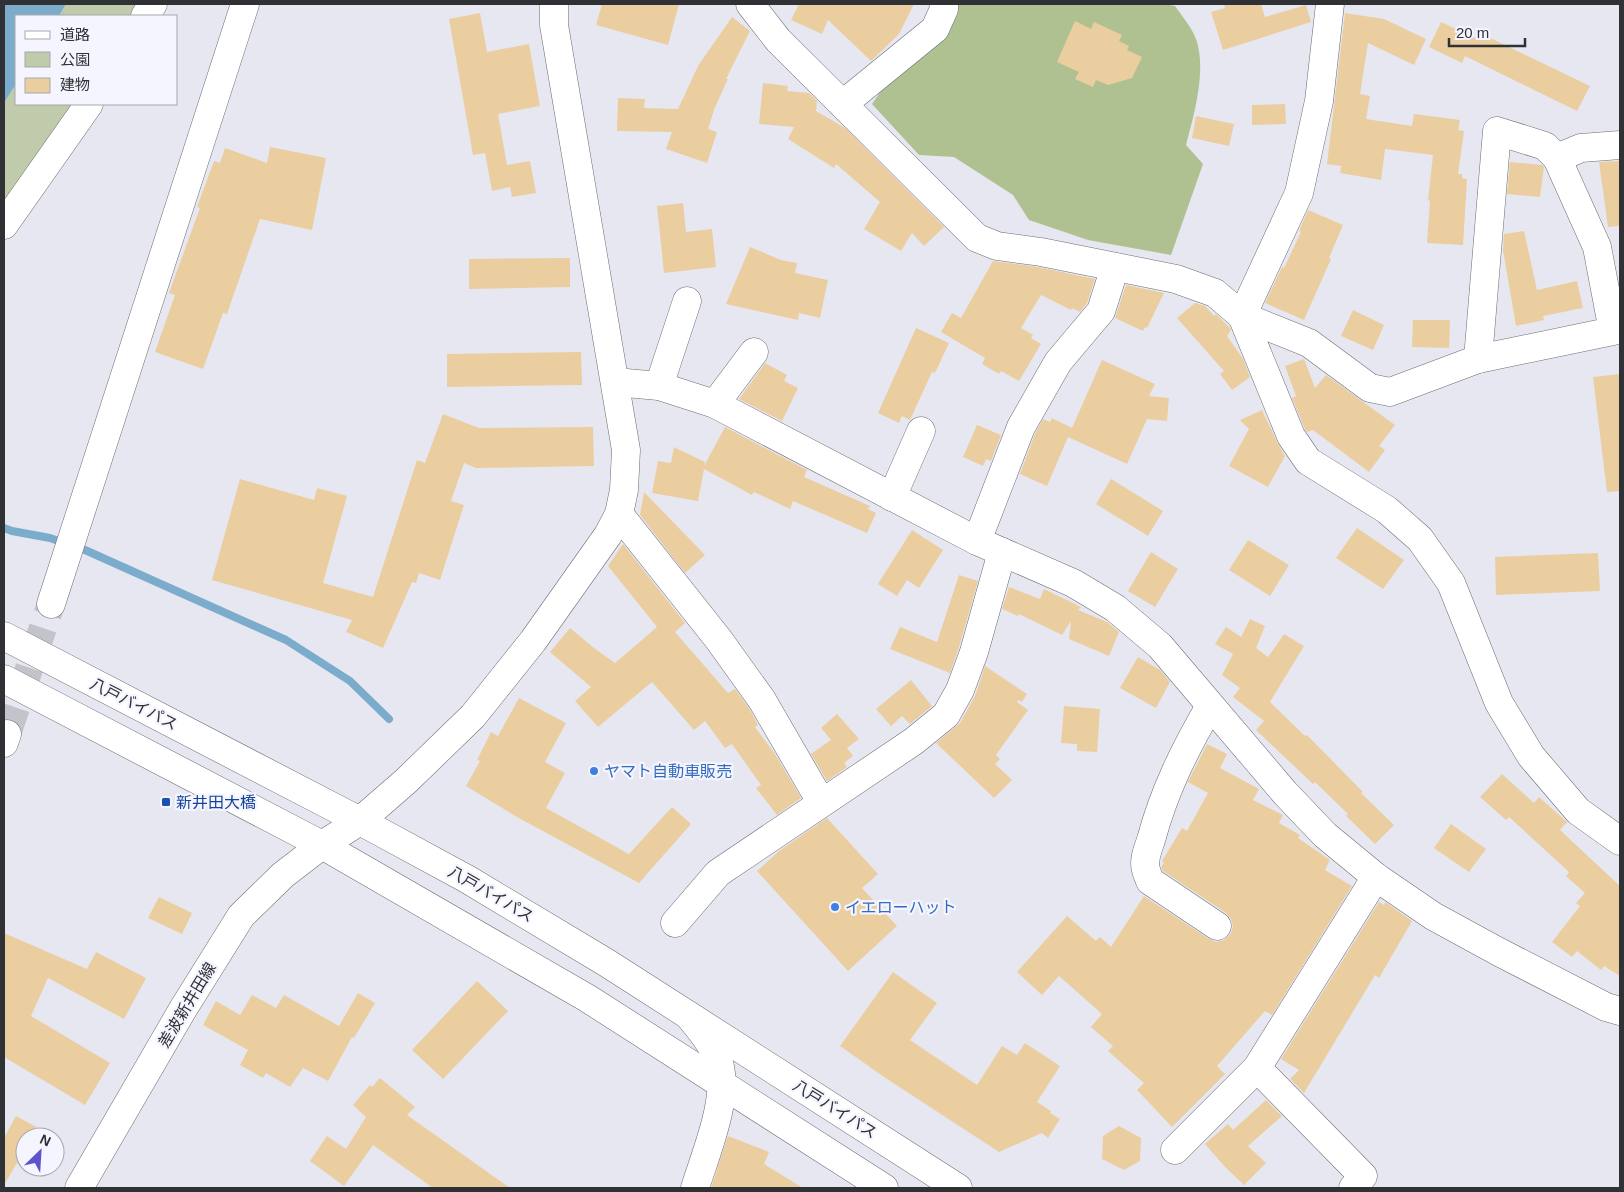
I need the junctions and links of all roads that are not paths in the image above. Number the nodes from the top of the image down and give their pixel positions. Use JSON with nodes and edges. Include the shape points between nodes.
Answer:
{"nodes":[{"id":1,"x":154,"y":4,"type":"edge"},
{"id":2,"x":245,"y":4,"type":"edge"},
{"id":3,"x":554,"y":4,"type":"edge"},
{"id":4,"x":750,"y":4,"type":"edge"},
{"id":5,"x":944,"y":4,"type":"edge"},
{"id":6,"x":1330,"y":4,"type":"edge"},
{"id":7,"x":146,"y":15,"type":"edge"},
{"id":8,"x":843,"y":104,"type":"junction"},
{"id":9,"x":88,"y":105,"type":"edge"},
{"id":10,"x":1620,"y":145,"type":"edge"},
{"id":11,"x":1557,"y":158,"type":"junction"},
{"id":12,"x":4,"y":225,"type":"edge"},
{"id":13,"x":1115,"y":267,"type":"junction"},
{"id":14,"x":687,"y":300,"type":"dead end"},
{"id":15,"x":1242,"y":316,"type":"junction"},
{"id":16,"x":754,"y":352,"type":"dead end"},
{"id":17,"x":1478,"y":359,"type":"junction"},
{"id":18,"x":615,"y":382,"type":"junction"},
{"id":19,"x":659,"y":386,"type":"junction"},
{"id":20,"x":716,"y":404,"type":"junction"},
{"id":21,"x":921,"y":431,"type":"dead end"},
{"id":22,"x":892,"y":497,"type":"junction"},
{"id":23,"x":619,"y":514,"type":"junction"},
{"id":24,"x":977,"y":541,"type":"junction"},
{"id":25,"x":1002,"y":552,"type":"junction"},
{"id":26,"x":50,"y":604,"type":"tunnel mouth"},
{"id":27,"x":4,"y":636,"type":"edge"},
{"id":28,"x":4,"y":679,"type":"edge"},
{"id":29,"x":1210,"y":706,"type":"junction"},
{"id":30,"x":821,"y":802,"type":"junction"},
{"id":31,"x":360,"y":821,"type":"junction"},
{"id":32,"x":1620,"y":841,"type":"edge"},
{"id":33,"x":322,"y":845,"type":"junction"},
{"id":34,"x":1376,"y":877,"type":"junction"},
{"id":35,"x":675,"y":923,"type":"dead end"},
{"id":36,"x":1216,"y":926,"type":"dead end"},
{"id":37,"x":1620,"y":1012,"type":"edge"},
{"id":38,"x":689,"y":1016,"type":"junction"},
{"id":39,"x":1257,"y":1068,"type":"junction"},
{"id":40,"x":723,"y":1084,"type":"junction"},
{"id":41,"x":1175,"y":1150,"type":"dead end"},
{"id":42,"x":79,"y":1188,"type":"edge"},
{"id":43,"x":695,"y":1188,"type":"edge"},
{"id":44,"x":884,"y":1188,"type":"edge"},
{"id":45,"x":958,"y":1188,"type":"edge"},
{"id":46,"x":1353,"y":1188,"type":"edge"}],
"edges":[{"from":1,"to":7,"type":"main road"},
{"from":2,"to":26,"type":"main road"},
{"from":3,"to":18,"type":"main road","name":"差波新井田線","via":[[554,25],[582,199]]},
{"from":4,"to":8,"type":"main road","via":[[778,40]]},
{"from":5,"to":8,"type":"main road","via":[[935,29]]},
{"from":6,"to":15,"type":"main road","via":[[1319,101],[1299,193]]},
{"from":8,"to":13,"type":"main road","via":[[977,238],[997,246]]},
{"from":9,"to":12,"type":"main road"},
{"from":10,"to":11,"type":"main road","via":[[1580,148]]},
{"from":11,"to":17,"type":"main road","via":[[1545,146],[1497,131]]},
{"from":11,"to":17,"type":"main road","via":[[1597,247],[1613,331]]},
{"from":13,"to":15,"type":"main road","via":[[1176,279],[1215,293]]},
{"from":13,"to":24,"type":"main road","via":[[1101,311],[1058,362],[1021,428]]},
{"from":14,"to":19,"type":"main road"},
{"from":15,"to":17,"type":"main road","via":[[1309,344],[1370,388],[1390,392]]},
{"from":15,"to":32,"type":"main road","via":[[1290,436],[1308,461],[1387,510],[1420,539],[1451,583],[1499,703],[1531,756],[1578,810]]},
{"from":16,"to":20,"type":"main road"},
{"from":18,"to":19,"type":"main road"},
{"from":18,"to":23,"type":"main road","name":"差波新井田線","via":[[626,450]]},
{"from":19,"to":20,"type":"main road"},
{"from":20,"to":22,"type":"main road"},
{"from":21,"to":22,"type":"main road"},
{"from":22,"to":24,"type":"main road"},
{"from":23,"to":30,"type":"main road","via":[[762,700]]},
{"from":23,"to":31,"type":"main road","name":"差波新井田線","via":[[608,535],[533,641],[473,716]]},
{"from":24,"to":25,"type":"main road"},
{"from":25,"to":29,"type":"main road","via":[[1073,583],[1115,608],[1160,646]]},
{"from":25,"to":30,"type":"main road","via":[[974,652],[960,690],[946,715],[914,741]]},
{"from":27,"to":31,"type":"main road","name":"八戸バイパス"},
{"from":28,"to":33,"type":"main road"},
{"from":29,"to":34,"type":"main road","via":[[1284,793],[1325,835]]},
{"from":29,"to":36,"type":"main road","via":[[1169,784],[1148,850],[1146,870],[1150,881]]},
{"from":30,"to":35,"type":"main road","via":[[718,873]]},
{"from":31,"to":33,"type":"main road","name":"差波新井田線"},
{"from":31,"to":38,"type":"main road","name":"八戸バイパス","via":[[475,884]]},
{"from":33,"to":40,"type":"main road","via":[[587,998]]},
{"from":33,"to":42,"type":"main road","name":"差波新井田線","via":[[283,875],[241,916]]},
{"from":34,"to":37,"type":"main road","via":[[1433,916]]},
{"from":34,"to":39,"type":"main road"},
{"from":38,"to":40,"type":"main road","via":[[718,1058]]},
{"from":38,"to":45,"type":"main road","name":"八戸バイパス"},
{"from":39,"to":41,"type":"main road"},
{"from":39,"to":46,"type":"main road","via":[[1363,1176]]},
{"from":40,"to":43,"type":"main road","via":[[719,1111]]},
{"from":40,"to":44,"type":"main road"}]}
